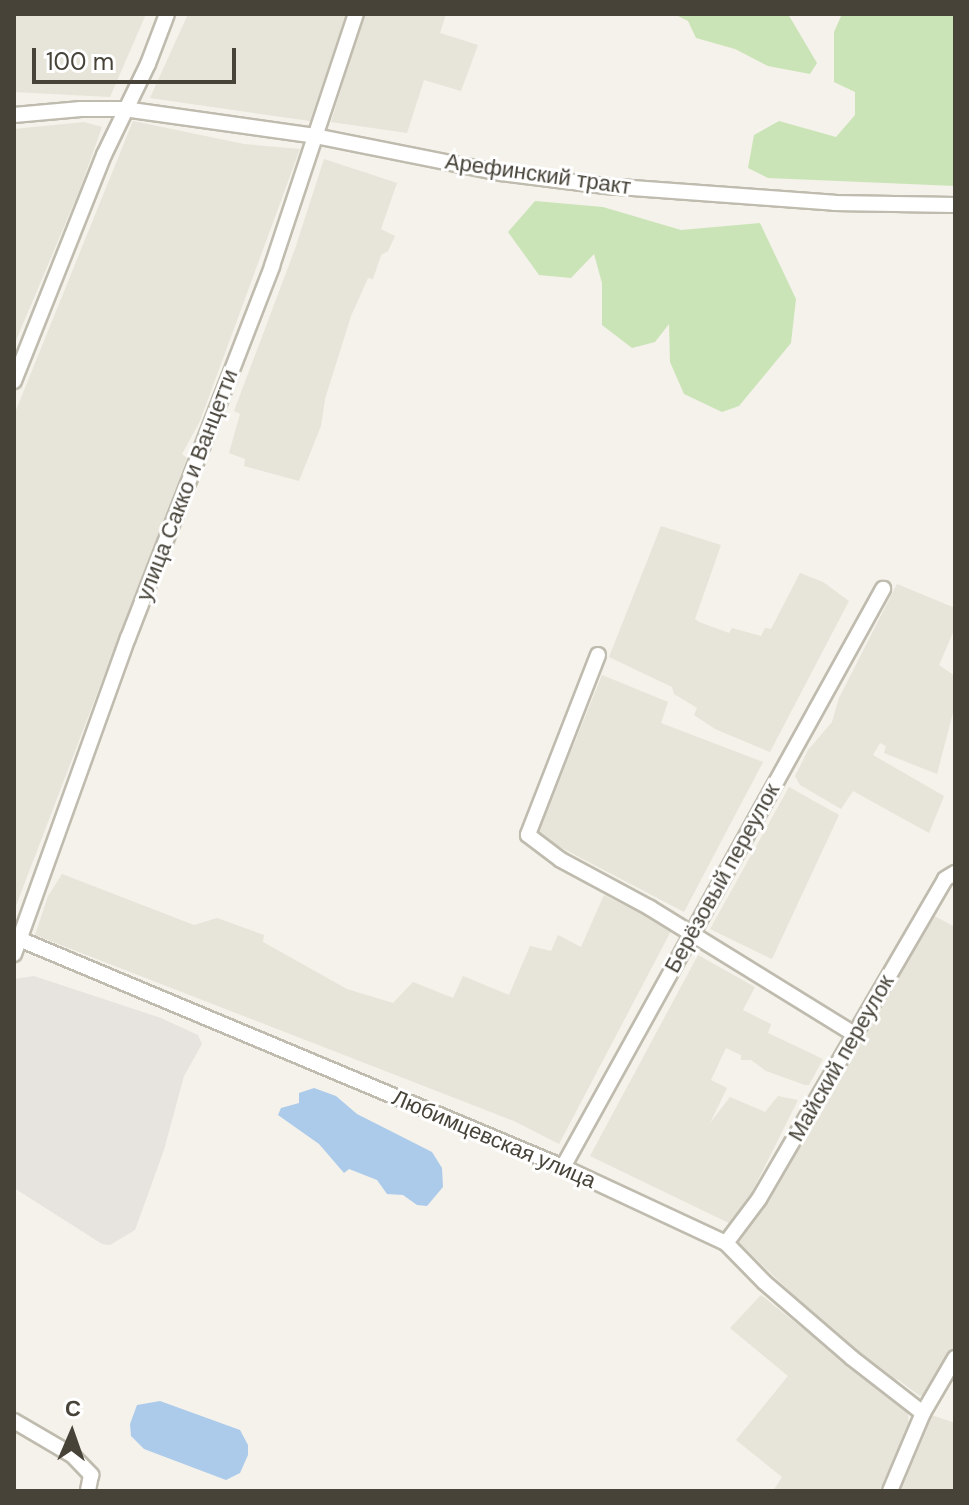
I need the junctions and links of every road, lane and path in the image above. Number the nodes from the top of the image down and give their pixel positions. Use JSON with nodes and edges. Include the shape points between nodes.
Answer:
{"nodes":[{"id":1,"x":167,"y":14,"type":"edge"},
{"id":2,"x":356,"y":14,"type":"edge"},
{"id":3,"x":124,"y":109,"type":"junction"},
{"id":4,"x":14,"y":115,"type":"edge"},
{"id":5,"x":315,"y":136,"type":"junction"},
{"id":6,"x":955,"y":205,"type":"edge"},
{"id":7,"x":14,"y":381,"type":"edge"},
{"id":8,"x":883,"y":589,"type":"dead end"},
{"id":9,"x":598,"y":655,"type":"dead end"},
{"id":10,"x":955,"y":873,"type":"edge"},
{"id":11,"x":691,"y":934,"type":"junction"},
{"id":12,"x":19,"y":939,"type":"junction"},
{"id":13,"x":14,"y":954,"type":"edge"},
{"id":14,"x":854,"y":1034,"type":"junction"},
{"id":15,"x":563,"y":1167,"type":"junction"},
{"id":16,"x":726,"y":1243,"type":"junction"},
{"id":17,"x":955,"y":1358,"type":"edge"},
{"id":18,"x":923,"y":1413,"type":"junction"},
{"id":19,"x":14,"y":1421,"type":"edge"},
{"id":20,"x":88,"y":1491,"type":"edge"},
{"id":21,"x":890,"y":1491,"type":"edge"}],
"edges":[{"from":1,"to":3,"type":"street"},
{"from":2,"to":5,"type":"street","name":"улица Сакко и Ванцетти"},
{"from":3,"to":4,"type":"street","name":"Арефинский тракт"},
{"from":3,"to":5,"type":"street","name":"Арефинский тракт"},
{"from":3,"to":7,"type":"street"},
{"from":5,"to":6,"type":"street","name":"Арефинский тракт","via":[[501,173],[605,186],[834,203]]},
{"from":5,"to":12,"type":"street","name":"улица Сакко и Ванцетти","via":[[272,266],[130,632]]},
{"from":8,"to":11,"type":"street","name":"Берёзовый переулок"},
{"from":9,"to":11,"type":"street","via":[[528,835],[561,860]]},
{"from":10,"to":14,"type":"street","name":"Майский переулок","via":[[945,879]]},
{"from":11,"to":14,"type":"street"},
{"from":11,"to":15,"type":"street","name":"Берёзовый переулок"},
{"from":12,"to":13,"type":"street","name":"улица Сакко и Ванцетти"},
{"from":12,"to":15,"type":"street","name":"Любимцевская улица"},
{"from":14,"to":16,"type":"street","name":"Майский переулок","via":[[759,1199]]},
{"from":15,"to":16,"type":"street","name":"Любимцевская улица"},
{"from":16,"to":18,"type":"street","name":"Любимцевская улица","via":[[830,1339]]},
{"from":17,"to":18,"type":"street"},
{"from":18,"to":21,"type":"street"},
{"from":19,"to":20,"type":"street","via":[[72,1455],[91,1475]]}]}
